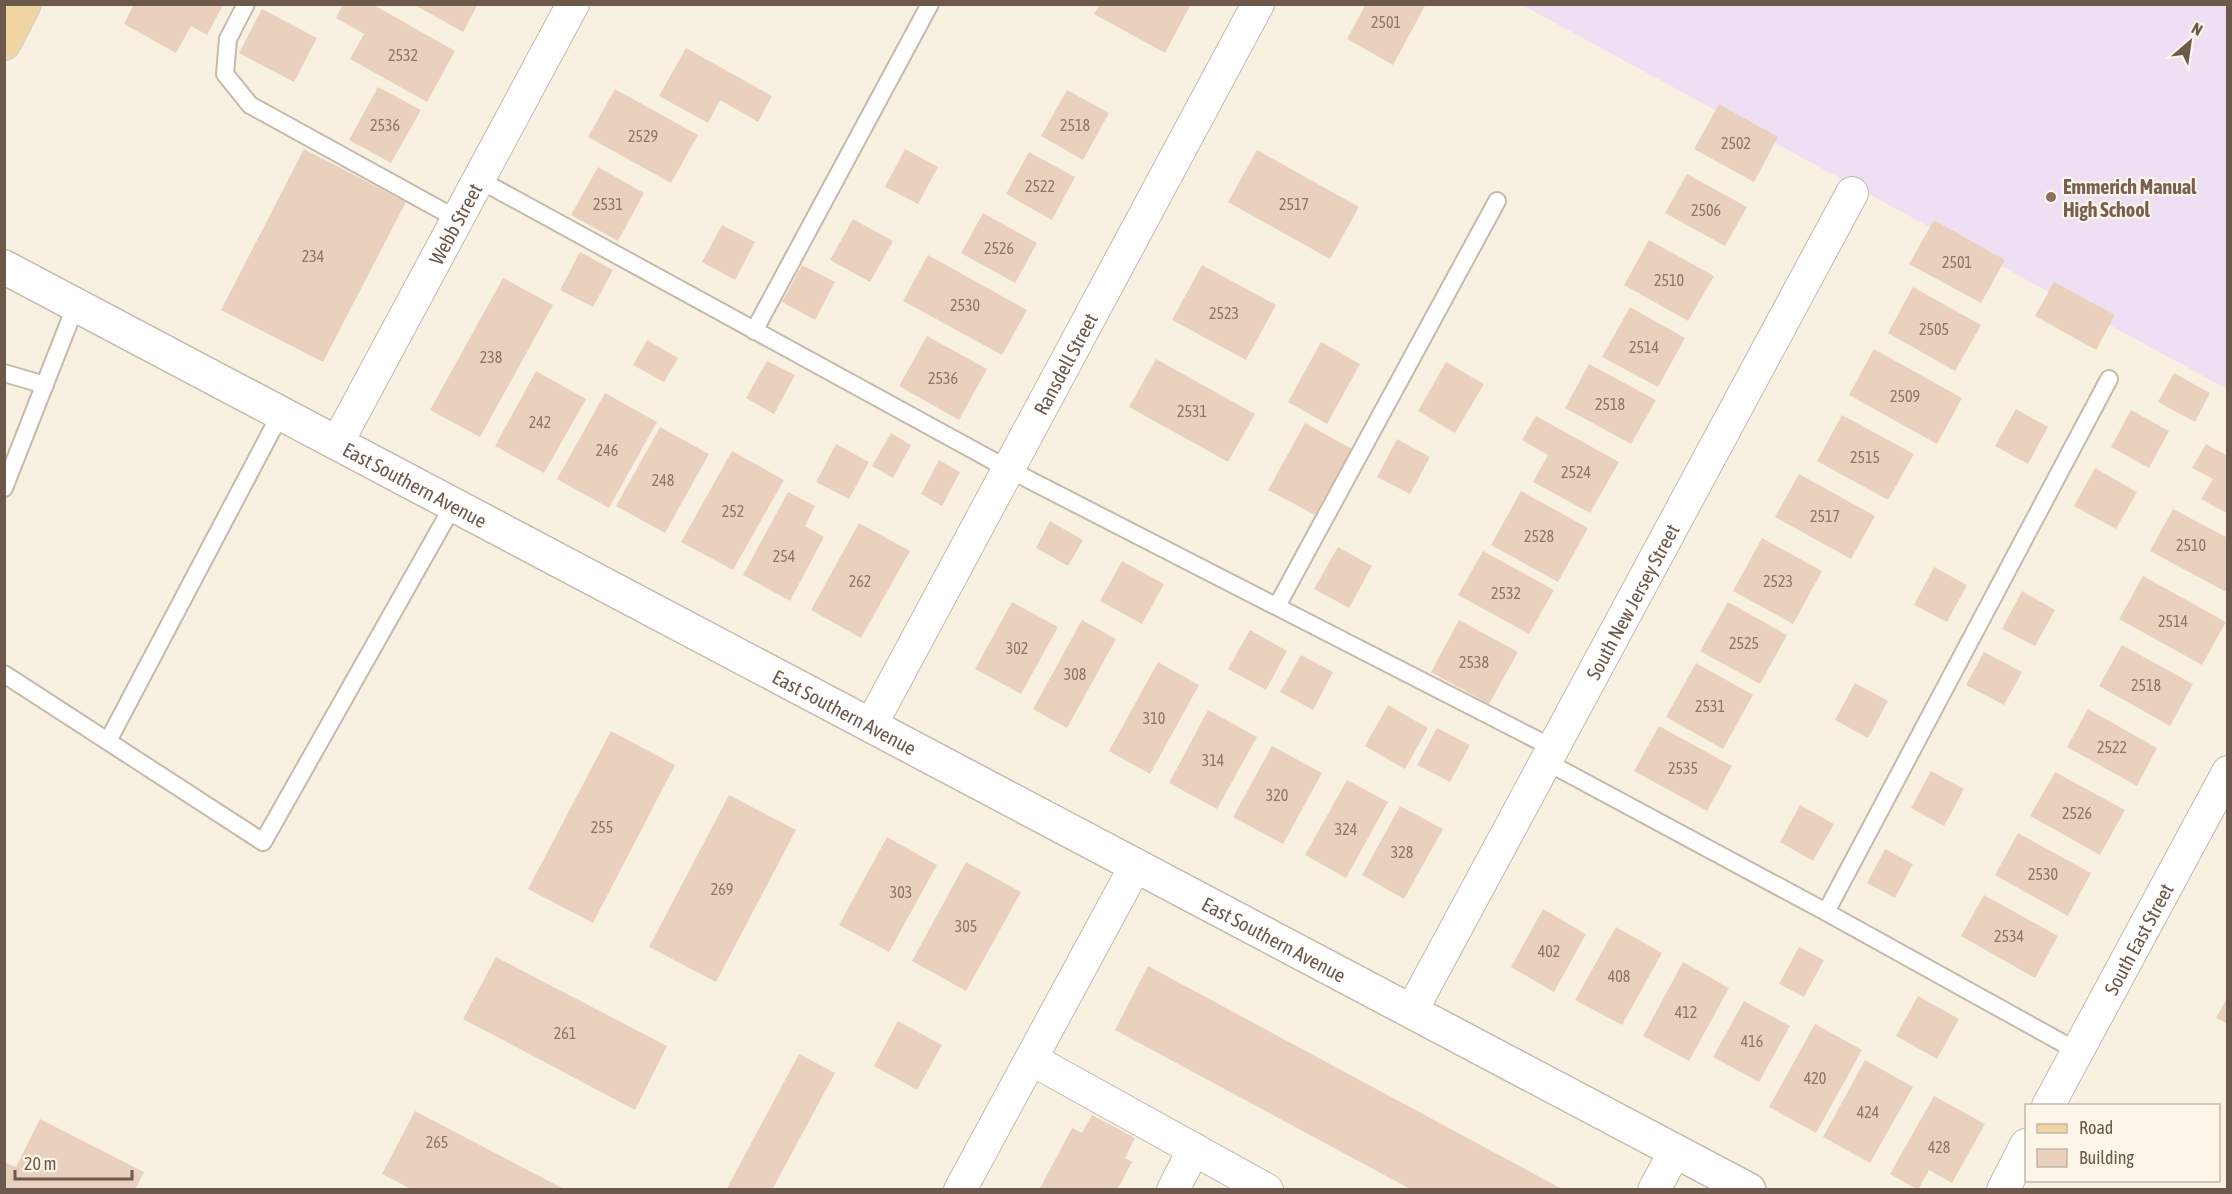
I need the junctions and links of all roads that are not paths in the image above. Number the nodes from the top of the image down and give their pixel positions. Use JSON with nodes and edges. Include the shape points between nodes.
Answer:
{"nodes":[{"id":1,"x":24,"y":4,"type":"edge"},
{"id":2,"x":246,"y":4,"type":"edge"},
{"id":3,"x":573,"y":4,"type":"edge"},
{"id":4,"x":930,"y":4,"type":"edge"},
{"id":5,"x":1258,"y":4,"type":"edge"},
{"id":6,"x":4,"y":43,"type":"edge"},
{"id":7,"x":478,"y":179,"type":"junction"},
{"id":8,"x":1852,"y":193,"type":"dead end"},
{"id":9,"x":1497,"y":201,"type":"dead end"},
{"id":10,"x":457,"y":219,"type":"junction"},
{"id":11,"x":4,"y":267,"type":"edge"},
{"id":12,"x":76,"y":305,"type":"junction"},
{"id":13,"x":754,"y":331,"type":"junction"},
{"id":14,"x":4,"y":373,"type":"edge"},
{"id":15,"x":2109,"y":379,"type":"dead end"},
{"id":16,"x":45,"y":385,"type":"junction"},
{"id":17,"x":281,"y":413,"type":"junction"},
{"id":18,"x":337,"y":443,"type":"junction"},
{"id":19,"x":1008,"y":469,"type":"junction"},
{"id":20,"x":4,"y":488,"type":"edge"},
{"id":21,"x":454,"y":504,"type":"junction"},
{"id":22,"x":1277,"y":606,"type":"junction"},
{"id":23,"x":4,"y":674,"type":"edge"},
{"id":24,"x":871,"y":724,"type":"junction"},
{"id":25,"x":108,"y":741,"type":"junction"},
{"id":26,"x":1549,"y":754,"type":"junction"},
{"id":27,"x":2228,"y":772,"type":"edge"},
{"id":28,"x":1136,"y":865,"type":"junction"},
{"id":29,"x":1826,"y":912,"type":"junction"},
{"id":30,"x":1412,"y":1010,"type":"junction"},
{"id":31,"x":2077,"y":1051,"type":"junction"},
{"id":32,"x":1031,"y":1059,"type":"junction"},
{"id":33,"x":2049,"y":1104,"type":"edge"},
{"id":34,"x":2025,"y":1147,"type":"edge"},
{"id":35,"x":1194,"y":1149,"type":"junction"},
{"id":36,"x":1675,"y":1150,"type":"junction"},
{"id":37,"x":960,"y":1190,"type":"edge"},
{"id":38,"x":1173,"y":1190,"type":"edge"},
{"id":39,"x":1267,"y":1190,"type":"edge"},
{"id":40,"x":1654,"y":1190,"type":"edge"},
{"id":41,"x":1749,"y":1190,"type":"edge"},
{"id":42,"x":2003,"y":1190,"type":"edge"}],
"edges":[{"from":1,"to":6,"type":"main road"},
{"from":2,"to":10,"type":"lane","via":[[228,39],[225,75],[249,105]]},
{"from":3,"to":7,"type":"street","name":"Webb Street"},
{"from":4,"to":13,"type":"lane"},
{"from":5,"to":19,"type":"street","name":"Ransdell Street"},
{"from":7,"to":10,"type":"street","name":"Webb Street"},
{"from":7,"to":13,"type":"lane"},
{"from":8,"to":26,"type":"street","name":"South New Jersey Street"},
{"from":9,"to":22,"type":"lane"},
{"from":10,"to":18,"type":"street","name":"Webb Street"},
{"from":11,"to":12,"type":"street","name":"East Southern Avenue"},
{"from":12,"to":16,"type":"lane"},
{"from":12,"to":17,"type":"street","name":"East Southern Avenue"},
{"from":13,"to":19,"type":"lane"},
{"from":14,"to":16,"type":"lane"},
{"from":15,"to":29,"type":"lane"},
{"from":16,"to":20,"type":"lane"},
{"from":17,"to":18,"type":"street","name":"East Southern Avenue"},
{"from":17,"to":25,"type":"lane"},
{"from":18,"to":21,"type":"street","name":"East Southern Avenue"},
{"from":19,"to":22,"type":"lane"},
{"from":19,"to":24,"type":"street","name":"Ransdell Street"},
{"from":21,"to":24,"type":"street","name":"East Southern Avenue"},
{"from":21,"to":25,"type":"lane","via":[[263,842]]},
{"from":22,"to":26,"type":"lane"},
{"from":23,"to":25,"type":"lane"},
{"from":24,"to":28,"type":"street","name":"East Southern Avenue"},
{"from":26,"to":29,"type":"lane"},
{"from":26,"to":30,"type":"street","name":"South New Jersey Street"},
{"from":27,"to":31,"type":"street","name":"South East Street"},
{"from":28,"to":30,"type":"street","name":"East Southern Avenue"},
{"from":28,"to":32,"type":"street"},
{"from":29,"to":31,"type":"lane"},
{"from":30,"to":36,"type":"street","name":"East Southern Avenue"},
{"from":31,"to":33,"type":"street","name":"South East Street"},
{"from":32,"to":35,"type":"street"},
{"from":32,"to":37,"type":"street"},
{"from":34,"to":42,"type":"street"},
{"from":35,"to":38,"type":"street"},
{"from":35,"to":39,"type":"street"},
{"from":36,"to":40,"type":"street"},
{"from":36,"to":41,"type":"street","name":"East Southern Avenue"}]}
